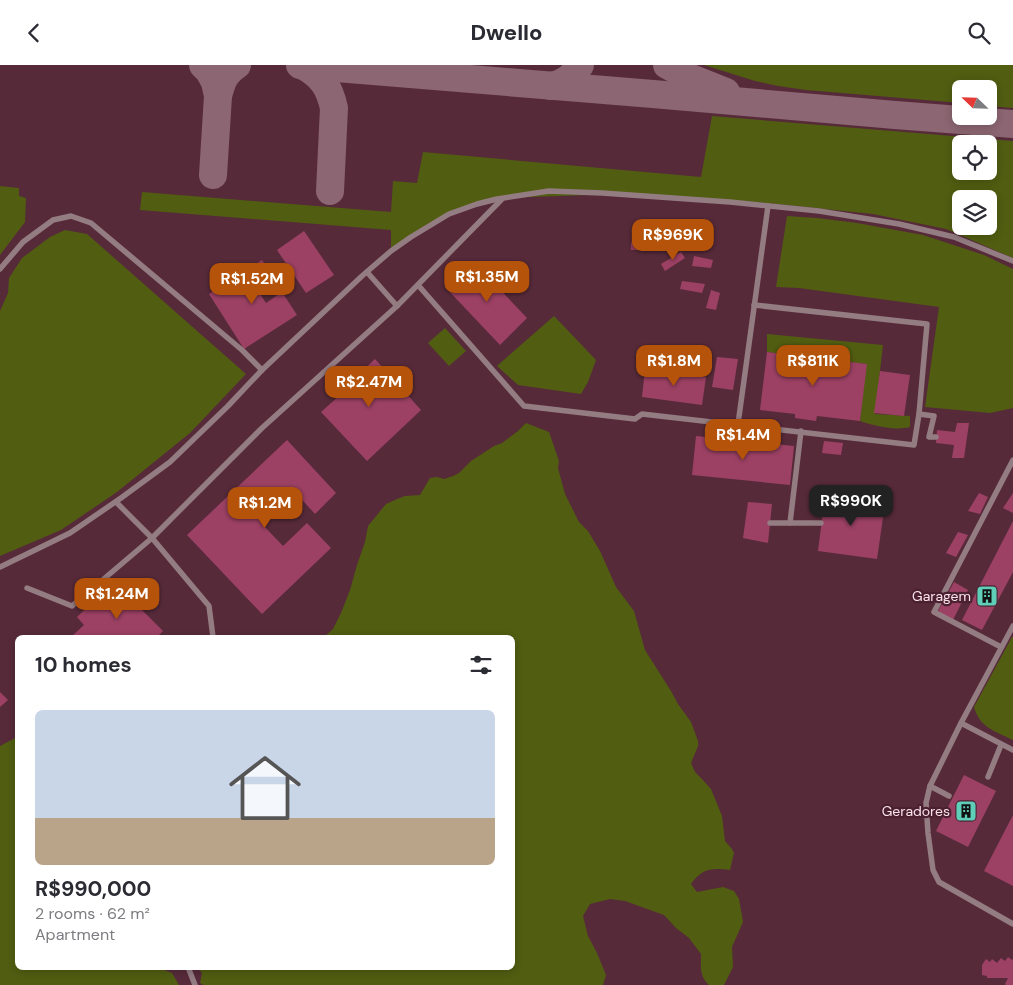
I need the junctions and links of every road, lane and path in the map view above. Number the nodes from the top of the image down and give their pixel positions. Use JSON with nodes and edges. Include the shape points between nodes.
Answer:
{"nodes":[{"id":1,"x":503,"y":198,"type":"junction"},
{"id":2,"x":768,"y":206,"type":"junction"},
{"id":3,"x":1013,"y":261,"type":"edge"},
{"id":4,"x":0,"y":269,"type":"edge"},
{"id":5,"x":366,"y":272,"type":"junction"},
{"id":6,"x":418,"y":285,"type":"junction"},
{"id":7,"x":754,"y":305,"type":"junction"},
{"id":8,"x":397,"y":306,"type":"junction"},
{"id":9,"x":262,"y":370,"type":"junction"},
{"id":10,"x":919,"y":414,"type":"junction"},
{"id":11,"x":738,"y":424,"type":"junction"},
{"id":12,"x":802,"y":431,"type":"junction"},
{"id":13,"x":936,"y":437,"type":"dead end"},
{"id":14,"x":1013,"y":460,"type":"edge"},
{"id":15,"x":116,"y":502,"type":"junction"},
{"id":16,"x":770,"y":523,"type":"dead end"},
{"id":17,"x":790,"y":523,"type":"junction"},
{"id":18,"x":821,"y":523,"type":"dead end"},
{"id":19,"x":152,"y":537,"type":"junction"},
{"id":20,"x":0,"y":567,"type":"edge"},
{"id":21,"x":27,"y":588,"type":"dead end"},
{"id":22,"x":1013,"y":626,"type":"edge"},
{"id":23,"x":213,"y":635,"type":"edge"},
{"id":24,"x":1002,"y":647,"type":"junction"},
{"id":25,"x":961,"y":723,"type":"junction"},
{"id":26,"x":1001,"y":745,"type":"junction"},
{"id":27,"x":1013,"y":750,"type":"edge"},
{"id":28,"x":988,"y":777,"type":"dead end"},
{"id":29,"x":930,"y":786,"type":"junction"},
{"id":30,"x":949,"y":795,"type":"dead end"},
{"id":31,"x":1013,"y":924,"type":"edge"},
{"id":32,"x":189,"y":970,"type":"edge"},
{"id":33,"x":195,"y":985,"type":"edge"}],
"edges":[{"from":1,"to":2,"type":"lane","via":[[555,191]]},
{"from":1,"to":5,"type":"lane","via":[[449,214],[411,237]]},
{"from":1,"to":6,"type":"lane"},
{"from":2,"to":3,"type":"lane","via":[[899,224],[954,237]]},
{"from":2,"to":7,"type":"lane"},
{"from":4,"to":9,"type":"lane","via":[[23,242],[53,220],[71,216],[91,223]]},
{"from":5,"to":8,"type":"lane"},
{"from":5,"to":9,"type":"lane"},
{"from":6,"to":8,"type":"lane"},
{"from":6,"to":11,"type":"lane","via":[[524,406],[635,419],[642,414]]},
{"from":7,"to":10,"type":"lane","via":[[927,324]]},
{"from":7,"to":11,"type":"lane"},
{"from":8,"to":19,"type":"lane","via":[[262,428]]},
{"from":9,"to":15,"type":"lane","via":[[170,462]]},
{"from":10,"to":12,"type":"lane","via":[[914,445]]},
{"from":10,"to":13,"type":"lane","via":[[934,416],[929,437]]},
{"from":11,"to":12,"type":"lane"},
{"from":12,"to":17,"type":"lane"},
{"from":14,"to":24,"type":"lane","via":[[934,612]]},
{"from":15,"to":19,"type":"lane"},
{"from":15,"to":20,"type":"lane","via":[[70,533]]},
{"from":16,"to":17,"type":"lane"},
{"from":17,"to":18,"type":"lane"},
{"from":19,"to":21,"type":"lane","via":[[72,606]]},
{"from":19,"to":23,"type":"lane","via":[[209,606]]},
{"from":22,"to":24,"type":"lane"},
{"from":24,"to":25,"type":"lane"},
{"from":25,"to":26,"type":"lane"},
{"from":25,"to":29,"type":"lane"},
{"from":26,"to":27,"type":"lane"},
{"from":26,"to":28,"type":"lane"},
{"from":29,"to":30,"type":"lane"},
{"from":29,"to":31,"type":"lane","via":[[926,803],[928,833],[933,870],[939,882]]},
{"from":32,"to":33,"type":"lane"}]}
